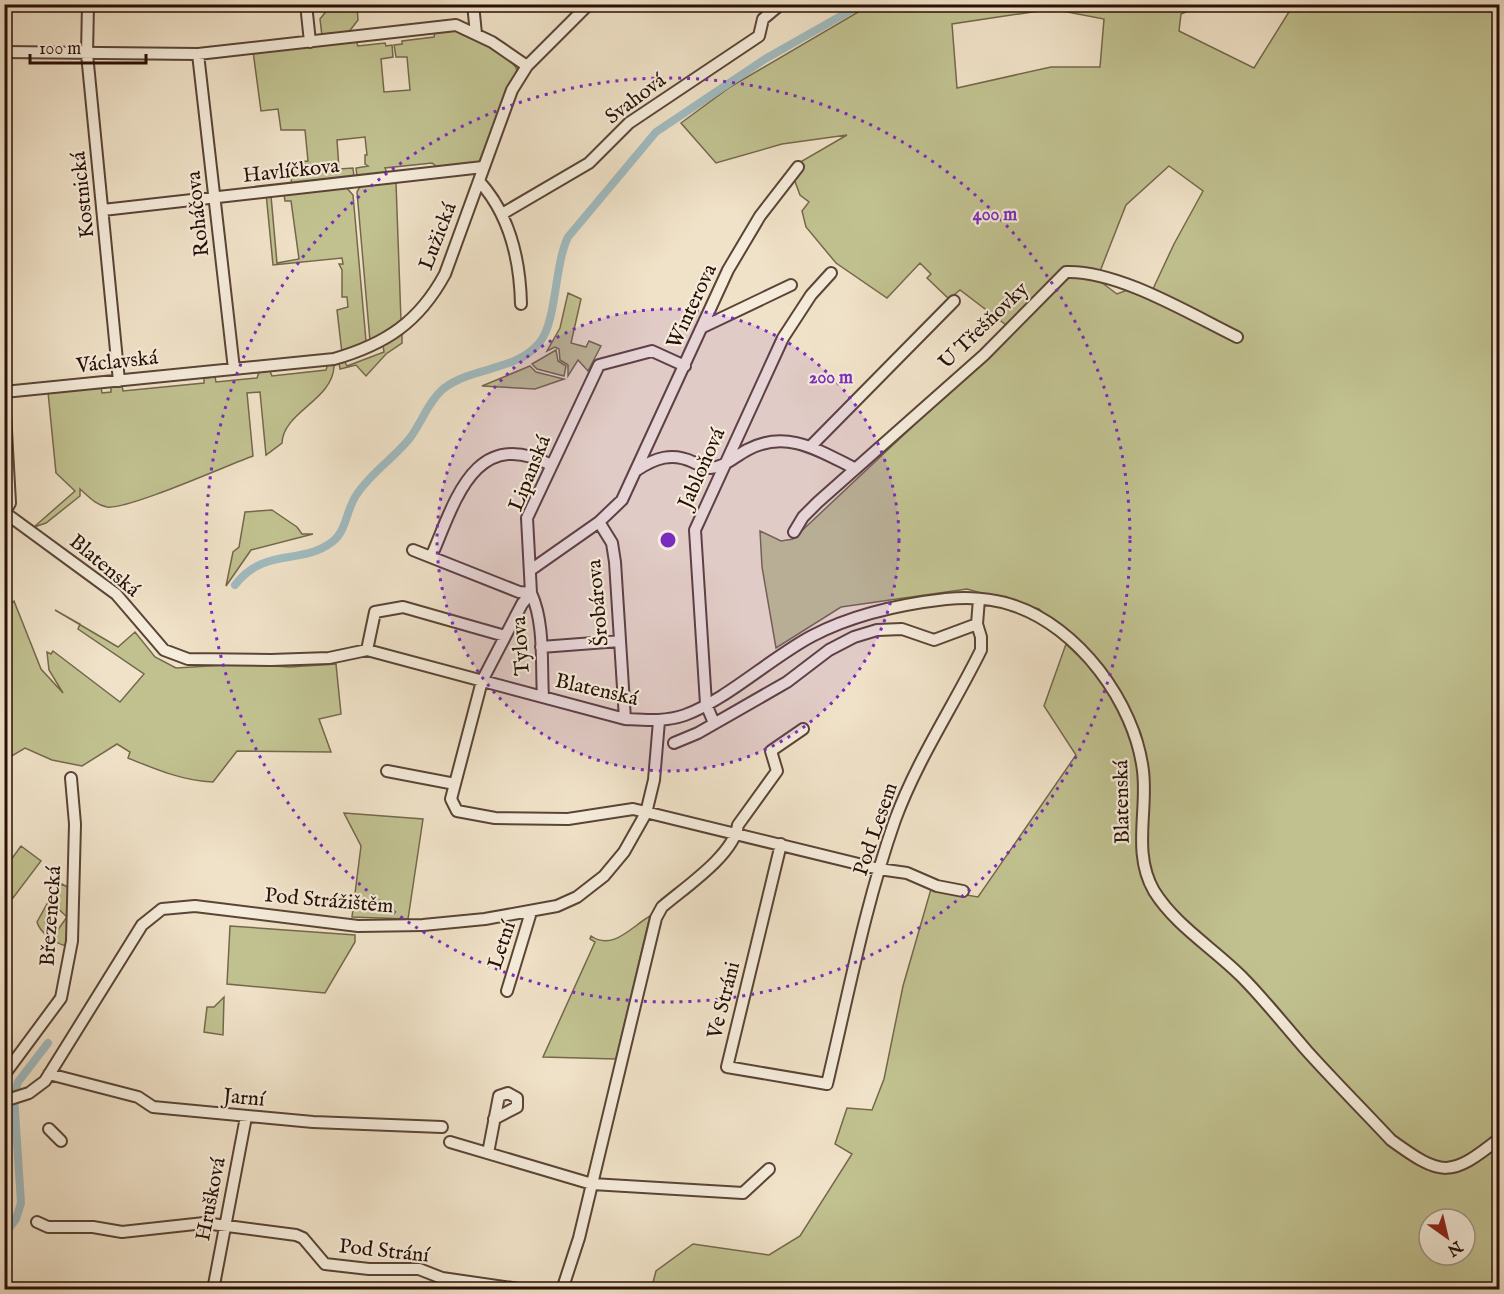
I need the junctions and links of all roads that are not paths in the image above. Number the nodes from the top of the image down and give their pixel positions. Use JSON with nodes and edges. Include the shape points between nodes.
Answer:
{"nodes":[{"id":1,"x":88,"y":4,"type":"edge"},
{"id":2,"x":306,"y":4,"type":"edge"},
{"id":3,"x":473,"y":4,"type":"edge"},
{"id":4,"x":589,"y":4,"type":"edge"},
{"id":5,"x":781,"y":4,"type":"edge"},
{"id":6,"x":476,"y":34,"type":"junction"},
{"id":7,"x":310,"y":42,"type":"junction"},
{"id":8,"x":4,"y":52,"type":"edge"},
{"id":9,"x":87,"y":54,"type":"junction"},
{"id":10,"x":198,"y":54,"type":"junction"},
{"id":11,"x":527,"y":66,"type":"junction"},
{"id":12,"x":483,"y":167,"type":"junction"},
{"id":13,"x":798,"y":167,"type":"dead end"},
{"id":14,"x":478,"y":181,"type":"junction"},
{"id":15,"x":215,"y":198,"type":"junction"},
{"id":16,"x":103,"y":210,"type":"junction"},
{"id":17,"x":502,"y":214,"type":"junction"},
{"id":18,"x":831,"y":273,"type":"dead end"},
{"id":19,"x":791,"y":285,"type":"dead end"},
{"id":20,"x":954,"y":301,"type":"dead end"},
{"id":21,"x":521,"y":304,"type":"dead end"},
{"id":22,"x":703,"y":327,"type":"junction"},
{"id":23,"x":1237,"y":337,"type":"dead end"},
{"id":24,"x":684,"y":366,"type":"junction"},
{"id":25,"x":234,"y":369,"type":"junction"},
{"id":26,"x":119,"y":381,"type":"junction"},
{"id":27,"x":4,"y":393,"type":"edge"},
{"id":28,"x":811,"y":446,"type":"junction"},
{"id":29,"x":551,"y":465,"type":"junction"},
{"id":30,"x":723,"y":466,"type":"junction"},
{"id":31,"x":854,"y":468,"type":"junction"},
{"id":32,"x":637,"y":471,"type":"junction"},
{"id":33,"x":5,"y":512,"type":"edge"},
{"id":34,"x":599,"y":522,"type":"junction"},
{"id":35,"x":794,"y":532,"type":"dead end"},
{"id":36,"x":413,"y":550,"type":"dead end"},
{"id":37,"x":431,"y":557,"type":"junction"},
{"id":38,"x":532,"y":569,"type":"junction"},
{"id":39,"x":531,"y":593,"type":"junction"},
{"id":40,"x":979,"y":599,"type":"junction"},
{"id":41,"x":977,"y":624,"type":"junction"},
{"id":42,"x":505,"y":636,"type":"junction"},
{"id":43,"x":621,"y":641,"type":"junction"},
{"id":44,"x":541,"y":647,"type":"junction"},
{"id":45,"x":367,"y":650,"type":"junction"},
{"id":46,"x":482,"y":681,"type":"junction"},
{"id":47,"x":543,"y":698,"type":"junction"},
{"id":48,"x":706,"y":704,"type":"junction"},
{"id":49,"x":625,"y":719,"type":"junction"},
{"id":50,"x":659,"y":721,"type":"junction"},
{"id":51,"x":714,"y":723,"type":"junction"},
{"id":52,"x":803,"y":729,"type":"dead end"},
{"id":53,"x":674,"y":743,"type":"dead end"},
{"id":54,"x":387,"y":771,"type":"dead end"},
{"id":55,"x":71,"y":778,"type":"dead end"},
{"id":56,"x":455,"y":784,"type":"junction"},
{"id":57,"x":645,"y":813,"type":"junction"},
{"id":58,"x":737,"y":833,"type":"junction"},
{"id":59,"x":781,"y":844,"type":"junction"},
{"id":60,"x":879,"y":869,"type":"junction"},
{"id":61,"x":963,"y":891,"type":"dead end"},
{"id":62,"x":531,"y":912,"type":"junction"},
{"id":63,"x":507,"y":991,"type":"dead end"},
{"id":64,"x":49,"y":1074,"type":"junction"},
{"id":65,"x":4,"y":1075,"type":"edge"},
{"id":66,"x":827,"y":1084,"type":"joint"},
{"id":67,"x":4,"y":1101,"type":"edge"},
{"id":68,"x":246,"y":1117,"type":"junction"},
{"id":69,"x":494,"y":1119,"type":"dead end"},
{"id":70,"x":442,"y":1128,"type":"dead end"},
{"id":71,"x":49,"y":1129,"type":"dead end"},
{"id":72,"x":1500,"y":1138,"type":"edge"},
{"id":73,"x":61,"y":1142,"type":"dead end"},
{"id":74,"x":450,"y":1142,"type":"dead end"},
{"id":75,"x":488,"y":1153,"type":"junction"},
{"id":76,"x":769,"y":1169,"type":"dead end"},
{"id":77,"x":592,"y":1184,"type":"junction"},
{"id":78,"x":37,"y":1222,"type":"dead end"},
{"id":79,"x":225,"y":1225,"type":"junction"},
{"id":80,"x":213,"y":1290,"type":"edge"},
{"id":81,"x":526,"y":1290,"type":"edge"},
{"id":82,"x":562,"y":1290,"type":"edge"}],
"edges":[{"from":1,"to":9,"type":"street","name":"Kostnická"},
{"from":2,"to":7,"type":"street"},
{"from":3,"to":6,"type":"street"},
{"from":4,"to":11,"type":"street","name":"Lužická"},
{"from":5,"to":17,"type":"street","name":"Svahová","via":[[763,19],[759,36],[629,123],[589,163]]},
{"from":6,"to":7,"type":"street","via":[[456,26]]},
{"from":6,"to":11,"type":"street"},
{"from":7,"to":10,"type":"street"},
{"from":8,"to":9,"type":"street"},
{"from":9,"to":10,"type":"street"},
{"from":9,"to":16,"type":"street","name":"Kostnická"},
{"from":10,"to":15,"type":"street","name":"Roháčova"},
{"from":11,"to":12,"type":"street","name":"Lužická","via":[[512,90]]},
{"from":12,"to":14,"type":"street","name":"Lužická"},
{"from":12,"to":15,"type":"street","name":"Havlíčkova"},
{"from":13,"to":22,"type":"street","name":"Winterova","via":[[760,216]]},
{"from":14,"to":17,"type":"street"},
{"from":14,"to":25,"type":"street","name":"Lužická","via":[[445,274],[413,320],[368,349],[334,360]]},
{"from":15,"to":16,"type":"street","name":"Havlíčkova"},
{"from":15,"to":25,"type":"street","name":"Roháčova"},
{"from":16,"to":26,"type":"street","name":"Kostnická"},
{"from":17,"to":21,"type":"street","via":[[516,250]]},
{"from":18,"to":30,"type":"street","name":"Jabloňová","via":[[811,295],[783,338]]},
{"from":19,"to":22,"type":"street"},
{"from":20,"to":28,"type":"street"},
{"from":22,"to":24,"type":"street","name":"Winterova"},
{"from":23,"to":31,"type":"street","name":"U Třešňovky","via":[[1148,293],[1086,271],[1066,272],[984,355]]},
{"from":24,"to":29,"type":"street","name":"Lipanská","via":[[652,351],[599,365]]},
{"from":24,"to":32,"type":"street","name":"Winterova"},
{"from":25,"to":26,"type":"street","name":"Václavská"},
{"from":26,"to":27,"type":"street","name":"Václavská"},
{"from":27,"to":33,"type":"street","via":[[10,503]]},
{"from":28,"to":30,"type":"street","via":[[770,440]]},
{"from":28,"to":31,"type":"street"},
{"from":29,"to":37,"type":"street","via":[[531,454],[513,453],[479,464],[466,478]]},
{"from":29,"to":38,"type":"street","name":"Lipanská","via":[[527,519]]},
{"from":30,"to":32,"type":"street","via":[[707,468],[683,457],[668,456]]},
{"from":30,"to":48,"type":"street","name":"Jabloňová","via":[[695,530]]},
{"from":31,"to":35,"type":"street","name":"U Třešňovky","via":[[803,517]]},
{"from":32,"to":34,"type":"street","name":"Winterova","via":[[621,500]]},
{"from":33,"to":45,"type":"street","name":"Blatenská","via":[[116,594],[164,650],[188,659],[271,660],[329,658]]},
{"from":34,"to":38,"type":"street","name":"Winterova"},
{"from":34,"to":43,"type":"street","name":"Šrobárova","via":[[612,543]]},
{"from":36,"to":37,"type":"street"},
{"from":37,"to":39,"type":"street","via":[[519,592]]},
{"from":38,"to":39,"type":"street","name":"Lipanská"},
{"from":39,"to":42,"type":"street"},
{"from":39,"to":44,"type":"street","name":"Tylova","via":[[536,603]]},
{"from":40,"to":41,"type":"street","name":"Pod Lesem"},
{"from":40,"to":48,"type":"street","name":"Blatenská","via":[[910,605],[848,621],[812,636]]},
{"from":40,"to":72,"type":"street","name":"Blatenská","via":[[1011,604],[1039,617],[1100,671],[1120,701],[1137,735],[1144,773],[1142,859],[1154,890],[1179,921],[1241,976],[1391,1140],[1436,1168],[1451,1168],[1470,1162]]},
{"from":41,"to":51,"type":"street","via":[[934,640],[902,629],[877,630],[854,637],[829,650],[787,682]]},
{"from":41,"to":60,"type":"street","name":"Pod Lesem","via":[[981,650],[919,766]]},
{"from":42,"to":45,"type":"street","via":[[391,607],[375,612]]},
{"from":42,"to":46,"type":"street"},
{"from":43,"to":44,"type":"street"},
{"from":43,"to":49,"type":"street","name":"Šrobárova"},
{"from":44,"to":47,"type":"street","name":"Tylova"},
{"from":45,"to":46,"type":"street","name":"Blatenská"},
{"from":46,"to":47,"type":"street","name":"Blatenská"},
{"from":46,"to":56,"type":"street"},
{"from":47,"to":49,"type":"street","name":"Blatenská"},
{"from":48,"to":50,"type":"street","name":"Blatenská","via":[[686,715]]},
{"from":48,"to":51,"type":"street","name":"Jabloňová"},
{"from":49,"to":50,"type":"street","name":"Blatenská"},
{"from":50,"to":57,"type":"street","name":"Pod Strážištěm","via":[[654,780]]},
{"from":51,"to":53,"type":"street"},
{"from":52,"to":58,"type":"street","via":[[771,751],[777,771],[738,825]]},
{"from":54,"to":56,"type":"street"},
{"from":55,"to":65,"type":"street","name":"Březenecká","via":[[75,824],[72,941],[61,998]]},
{"from":56,"to":57,"type":"street","via":[[451,799],[457,811],[495,818],[568,819],[633,809]]},
{"from":57,"to":58,"type":"street"},
{"from":57,"to":62,"type":"street","name":"Pod Strážištěm","via":[[624,852],[604,876],[577,897]]},
{"from":58,"to":59,"type":"street"},
{"from":58,"to":77,"type":"street","via":[[727,850],[662,908],[656,918]]},
{"from":59,"to":60,"type":"street"},
{"from":59,"to":66,"type":"street","name":"Ve Stráni","via":[[727,1067]]},
{"from":60,"to":61,"type":"street","via":[[907,873],[952,891]]},
{"from":60,"to":66,"type":"street","name":"Pod Lesem"},
{"from":62,"to":63,"type":"street","name":"Letní"},
{"from":62,"to":64,"type":"street","name":"Pod Strážištěm","via":[[423,925],[358,926],[195,906],[162,909],[142,925]]},
{"from":64,"to":67,"type":"street","name":"Pod Strážištěm","via":[[38,1088]]},
{"from":64,"to":68,"type":"street","name":"Jarní","via":[[138,1097],[153,1107]]},
{"from":68,"to":70,"type":"street","name":"Jarní"},
{"from":68,"to":79,"type":"street","name":"Hrušková"},
{"from":69,"to":75,"type":"street"},
{"from":71,"to":73,"type":"street"},
{"from":74,"to":75,"type":"street"},
{"from":75,"to":77,"type":"street"},
{"from":76,"to":77,"type":"street","via":[[743,1194]]},
{"from":77,"to":82,"type":"street"},
{"from":78,"to":79,"type":"street","name":"Pod Strání","via":[[48,1227],[93,1227],[122,1232],[204,1223]]},
{"from":79,"to":80,"type":"street","name":"Hrušková"},
{"from":79,"to":81,"type":"street","name":"Pod Strání","via":[[296,1235],[325,1264],[419,1269],[442,1278]]}]}
